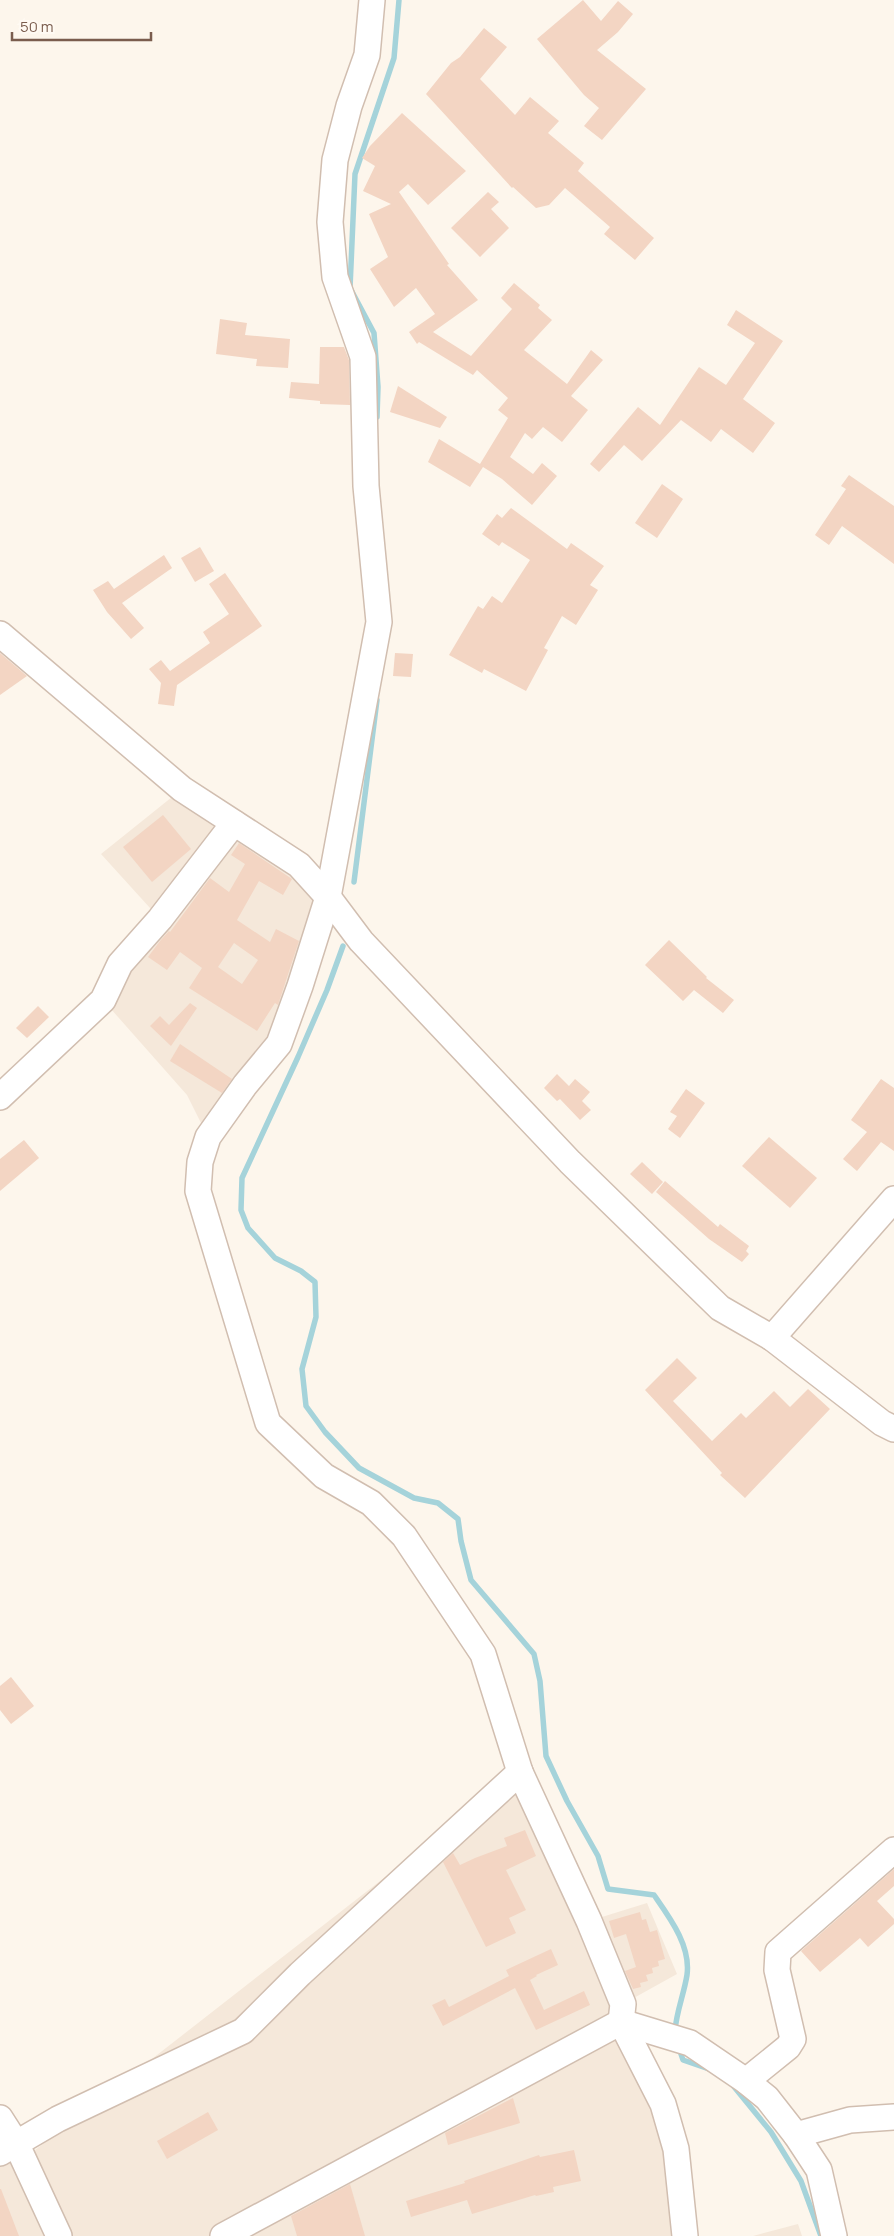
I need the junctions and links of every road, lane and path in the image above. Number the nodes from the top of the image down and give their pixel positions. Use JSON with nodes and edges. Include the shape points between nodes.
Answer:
{"nodes":[{"id":1,"x":372,"y":0,"type":"edge"},
{"id":2,"x":0,"y":634,"type":"edge"},
{"id":3,"x":234,"y":823,"type":"junction"},
{"id":4,"x":328,"y":897,"type":"junction"},
{"id":5,"x":0,"y":1097,"type":"edge"},
{"id":6,"x":894,"y":1198,"type":"edge"},
{"id":7,"x":772,"y":1338,"type":"junction"},
{"id":8,"x":894,"y":1429,"type":"edge"},
{"id":9,"x":520,"y":1772,"type":"junction"},
{"id":10,"x":894,"y":1850,"type":"edge"},
{"id":11,"x":629,"y":2024,"type":"junction"},
{"id":12,"x":746,"y":2081,"type":"junction"},
{"id":13,"x":894,"y":2117,"type":"edge"},
{"id":14,"x":0,"y":2118,"type":"edge"},
{"id":15,"x":796,"y":2135,"type":"junction"},
{"id":16,"x":8,"y":2148,"type":"edge"},
{"id":17,"x":230,"y":2234,"type":"edge"},
{"id":18,"x":59,"y":2236,"type":"edge"},
{"id":19,"x":685,"y":2236,"type":"edge"},
{"id":20,"x":834,"y":2236,"type":"edge"}],
"edges":[{"from":1,"to":4,"type":"street","via":[[366,55],[335,160],[330,222],[336,277],[363,357],[366,486],[379,622]]},
{"from":2,"to":3,"type":"street","via":[[182,789]]},
{"from":3,"to":4,"type":"street","via":[[299,865]]},
{"from":3,"to":5,"type":"street","via":[[160,919],[120,964],[103,1000]]},
{"from":4,"to":7,"type":"street","via":[[360,942],[570,1162],[720,1308]]},
{"from":4,"to":9,"type":"street","via":[[279,1044],[208,1137],[200,1162],[198,1190],[268,1423],[324,1476],[371,1503],[404,1536],[483,1654]]},
{"from":6,"to":7,"type":"street"},
{"from":7,"to":8,"type":"street"},
{"from":9,"to":11,"type":"street","via":[[589,1921]]},
{"from":9,"to":16,"type":"street","via":[[300,1974],[243,2031],[58,2120]]},
{"from":10,"to":12,"type":"street","via":[[778,1952],[777,1970],[792,2039],[788,2047]]},
{"from":11,"to":12,"type":"street","via":[[690,2042]]},
{"from":11,"to":17,"type":"street"},
{"from":11,"to":19,"type":"street","via":[[663,2104],[676,2149]]},
{"from":12,"to":15,"type":"street","via":[[767,2098]]},
{"from":13,"to":15,"type":"street","via":[[850,2120]]},
{"from":14,"to":16,"type":"street"},
{"from":15,"to":20,"type":"street","via":[[818,2170]]},
{"from":16,"to":18,"type":"street"}]}
